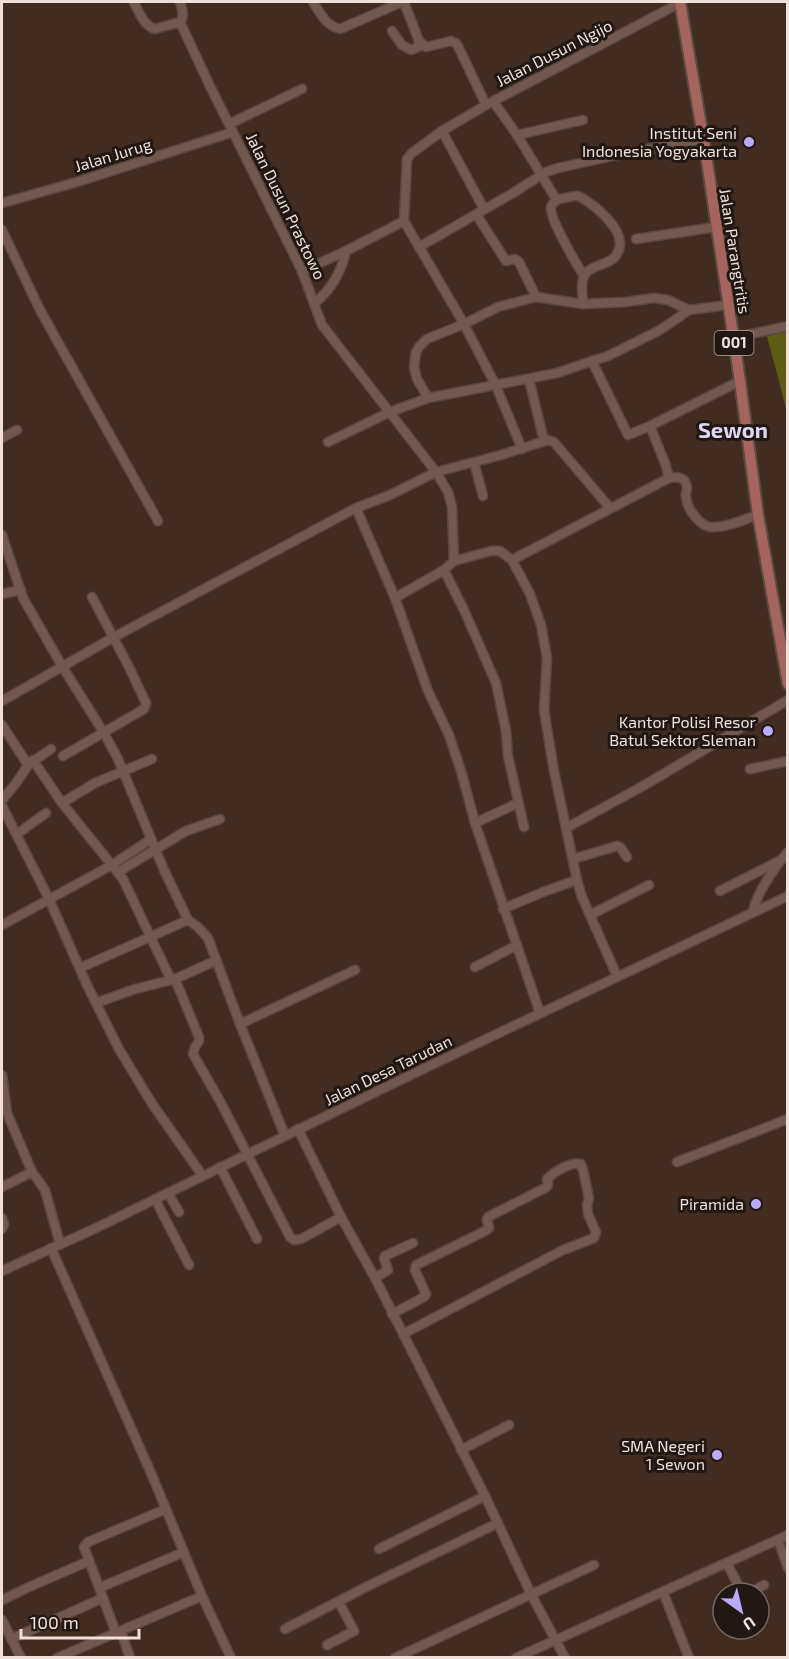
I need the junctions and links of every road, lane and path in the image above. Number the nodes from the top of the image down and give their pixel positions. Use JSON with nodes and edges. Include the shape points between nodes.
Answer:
{"nodes":[{"id":1,"x":134,"y":2,"type":"edge"},
{"id":2,"x":180,"y":2,"type":"edge"},
{"id":3,"x":314,"y":2,"type":"edge"},
{"id":4,"x":403,"y":2,"type":"edge"},
{"id":5,"x":680,"y":2,"type":"edge"},
{"id":6,"x":180,"y":22,"type":"junction"},
{"id":7,"x":392,"y":31,"type":"dead end"},
{"id":8,"x":422,"y":45,"type":"junction"},
{"id":9,"x":302,"y":89,"type":"dead end"},
{"id":10,"x":490,"y":103,"type":"junction"},
{"id":11,"x":584,"y":120,"type":"dead end"},
{"id":12,"x":231,"y":128,"type":"junction"},
{"id":13,"x":442,"y":131,"type":"junction"},
{"id":14,"x":517,"y":135,"type":"junction"},
{"id":15,"x":703,"y":139,"type":"junction"},
{"id":16,"x":541,"y":174,"type":"junction"},
{"id":17,"x":557,"y":200,"type":"junction"},
{"id":18,"x":2,"y":203,"type":"edge"},
{"id":19,"x":480,"y":212,"type":"junction"},
{"id":20,"x":404,"y":220,"type":"junction"},
{"id":21,"x":716,"y":227,"type":"junction"},
{"id":22,"x":2,"y":230,"type":"edge"},
{"id":23,"x":636,"y":240,"type":"dead end"},
{"id":24,"x":419,"y":247,"type":"junction"},
{"id":25,"x":346,"y":251,"type":"junction"},
{"id":26,"x":302,"y":271,"type":"junction"},
{"id":27,"x":584,"y":276,"type":"junction"},
{"id":28,"x":536,"y":297,"type":"junction"},
{"id":29,"x":315,"y":303,"type":"junction"},
{"id":30,"x":583,"y":304,"type":"junction"},
{"id":31,"x":728,"y":305,"type":"junction"},
{"id":32,"x":689,"y":310,"type":"junction"},
{"id":33,"x":464,"y":324,"type":"junction"},
{"id":34,"x":788,"y":326,"type":"edge"},
{"id":35,"x":733,"y":338,"type":"junction"},
{"id":36,"x":592,"y":361,"type":"junction"},
{"id":37,"x":529,"y":379,"type":"junction"},
{"id":38,"x":740,"y":381,"type":"junction"},
{"id":39,"x":496,"y":386,"type":"junction"},
{"id":40,"x":428,"y":398,"type":"junction"},
{"id":41,"x":390,"y":412,"type":"junction"},
{"id":42,"x":650,"y":426,"type":"junction"},
{"id":43,"x":18,"y":430,"type":"dead end"},
{"id":44,"x":2,"y":438,"type":"edge"},
{"id":45,"x":544,"y":441,"type":"junction"},
{"id":46,"x":328,"y":442,"type":"dead end"},
{"id":47,"x":522,"y":449,"type":"junction"},
{"id":48,"x":474,"y":462,"type":"junction"},
{"id":49,"x":436,"y":472,"type":"junction"},
{"id":50,"x":669,"y":478,"type":"junction"},
{"id":51,"x":483,"y":496,"type":"dead end"},
{"id":52,"x":356,"y":508,"type":"junction"},
{"id":53,"x":610,"y":508,"type":"junction"},
{"id":54,"x":758,"y":515,"type":"junction"},
{"id":55,"x":158,"y":521,"type":"dead end"},
{"id":56,"x":2,"y":535,"type":"edge"},
{"id":57,"x":512,"y":560,"type":"junction"},
{"id":58,"x":454,"y":561,"type":"junction"},
{"id":59,"x":444,"y":570,"type":"junction"},
{"id":60,"x":21,"y":590,"type":"junction"},
{"id":61,"x":2,"y":594,"type":"edge"},
{"id":62,"x":92,"y":597,"type":"dead end"},
{"id":63,"x":395,"y":597,"type":"junction"},
{"id":64,"x":784,"y":634,"type":"edge"},
{"id":65,"x":114,"y":637,"type":"junction"},
{"id":66,"x":62,"y":666,"type":"junction"},
{"id":67,"x":788,"y":684,"type":"edge"},
{"id":68,"x":788,"y":700,"type":"edge"},
{"id":69,"x":2,"y":701,"type":"edge"},
{"id":70,"x":2,"y":725,"type":"edge"},
{"id":71,"x":104,"y":733,"type":"junction"},
{"id":72,"x":51,"y":749,"type":"dead end"},
{"id":73,"x":63,"y":756,"type":"dead end"},
{"id":74,"x":152,"y":759,"type":"dead end"},
{"id":75,"x":788,"y":761,"type":"edge"},
{"id":76,"x":31,"y":763,"type":"junction"},
{"id":77,"x":750,"y":769,"type":"dead end"},
{"id":78,"x":123,"y":771,"type":"junction"},
{"id":79,"x":2,"y":800,"type":"edge"},
{"id":80,"x":62,"y":803,"type":"junction"},
{"id":81,"x":518,"y":803,"type":"junction"},
{"id":82,"x":2,"y":806,"type":"edge"},
{"id":83,"x":46,"y":813,"type":"dead end"},
{"id":84,"x":220,"y":819,"type":"dead end"},
{"id":85,"x":475,"y":822,"type":"junction"},
{"id":86,"x":524,"y":827,"type":"dead end"},
{"id":87,"x":566,"y":828,"type":"junction"},
{"id":88,"x":17,"y":834,"type":"junction"},
{"id":89,"x":151,"y":839,"type":"junction"},
{"id":90,"x":156,"y":849,"type":"junction"},
{"id":91,"x":788,"y":852,"type":"edge"},
{"id":92,"x":627,"y":857,"type":"dead end"},
{"id":93,"x":573,"y":859,"type":"junction"},
{"id":94,"x":781,"y":860,"type":"junction"},
{"id":95,"x":115,"y":868,"type":"junction"},
{"id":96,"x":577,"y":880,"type":"junction"},
{"id":97,"x":649,"y":885,"type":"dead end"},
{"id":98,"x":720,"y":891,"type":"dead end"},
{"id":99,"x":788,"y":896,"type":"edge"},
{"id":100,"x":49,"y":899,"type":"junction"},
{"id":101,"x":504,"y":909,"type":"junction"},
{"id":102,"x":753,"y":911,"type":"junction"},
{"id":103,"x":590,"y":915,"type":"junction"},
{"id":104,"x":188,"y":920,"type":"junction"},
{"id":105,"x":2,"y":925,"type":"edge"},
{"id":106,"x":150,"y":937,"type":"junction"},
{"id":107,"x":517,"y":945,"type":"junction"},
{"id":108,"x":215,"y":961,"type":"junction"},
{"id":109,"x":475,"y":967,"type":"dead end"},
{"id":110,"x":80,"y":968,"type":"junction"},
{"id":111,"x":355,"y":970,"type":"dead end"},
{"id":112,"x":617,"y":976,"type":"junction"},
{"id":113,"x":173,"y":980,"type":"junction"},
{"id":114,"x":96,"y":1003,"type":"junction"},
{"id":115,"x":540,"y":1013,"type":"junction"},
{"id":116,"x":240,"y":1024,"type":"junction"},
{"id":117,"x":2,"y":1075,"type":"edge"},
{"id":118,"x":4,"y":1113,"type":"edge"},
{"id":119,"x":788,"y":1119,"type":"edge"},
{"id":120,"x":298,"y":1130,"type":"junction"},
{"id":121,"x":285,"y":1136,"type":"junction"},
{"id":122,"x":248,"y":1153,"type":"junction"},
{"id":123,"x":676,"y":1162,"type":"dead end"},
{"id":124,"x":220,"y":1167,"type":"junction"},
{"id":125,"x":32,"y":1172,"type":"junction"},
{"id":126,"x":202,"y":1175,"type":"junction"},
{"id":127,"x":2,"y":1187,"type":"edge"},
{"id":128,"x":168,"y":1192,"type":"junction"},
{"id":129,"x":155,"y":1199,"type":"junction"},
{"id":130,"x":179,"y":1212,"type":"dead end"},
{"id":131,"x":341,"y":1217,"type":"junction"},
{"id":132,"x":2,"y":1218,"type":"edge"},
{"id":133,"x":2,"y":1229,"type":"edge"},
{"id":134,"x":257,"y":1239,"type":"dead end"},
{"id":135,"x":413,"y":1243,"type":"dead end"},
{"id":136,"x":56,"y":1246,"type":"junction"},
{"id":137,"x":189,"y":1265,"type":"dead end"},
{"id":138,"x":2,"y":1271,"type":"edge"},
{"id":139,"x":375,"y":1278,"type":"junction"},
{"id":140,"x":392,"y":1314,"type":"junction"},
{"id":141,"x":403,"y":1334,"type":"junction"},
{"id":142,"x":509,"y":1425,"type":"dead end"},
{"id":143,"x":461,"y":1450,"type":"junction"},
{"id":144,"x":485,"y":1496,"type":"junction"},
{"id":145,"x":166,"y":1509,"type":"junction"},
{"id":146,"x":498,"y":1523,"type":"junction"},
{"id":147,"x":788,"y":1535,"type":"edge"},
{"id":148,"x":778,"y":1540,"type":"junction"},
{"id":149,"x":379,"y":1549,"type":"dead end"},
{"id":150,"x":184,"y":1552,"type":"junction"},
{"id":151,"x":89,"y":1562,"type":"junction"},
{"id":152,"x":727,"y":1563,"type":"junction"},
{"id":153,"x":594,"y":1565,"type":"dead end"},
{"id":154,"x":788,"y":1568,"type":"edge"},
{"id":155,"x":736,"y":1581,"type":"edge"},
{"id":156,"x":99,"y":1588,"type":"junction"},
{"id":157,"x":663,"y":1592,"type":"junction"},
{"id":158,"x":531,"y":1594,"type":"junction"},
{"id":159,"x":202,"y":1596,"type":"junction"},
{"id":160,"x":103,"y":1598,"type":"junction"},
{"id":161,"x":2,"y":1600,"type":"edge"},
{"id":162,"x":339,"y":1602,"type":"junction"},
{"id":163,"x":2,"y":1620,"type":"edge"},
{"id":164,"x":285,"y":1629,"type":"dead end"},
{"id":165,"x":119,"y":1632,"type":"junction"},
{"id":166,"x":11,"y":1639,"type":"junction"},
{"id":167,"x":556,"y":1640,"type":"junction"},
{"id":168,"x":327,"y":1645,"type":"dead end"},
{"id":169,"x":21,"y":1658,"type":"edge"},
{"id":170,"x":57,"y":1658,"type":"edge"},
{"id":171,"x":130,"y":1658,"type":"edge"},
{"id":172,"x":231,"y":1658,"type":"edge"},
{"id":173,"x":395,"y":1658,"type":"edge"},
{"id":174,"x":516,"y":1658,"type":"edge"},
{"id":175,"x":565,"y":1658,"type":"edge"},
{"id":176,"x":689,"y":1658,"type":"edge"}],
"edges":[{"from":1,"to":6,"type":"street","via":[[151,28]]},
{"from":2,"to":6,"type":"street"},
{"from":3,"to":4,"type":"street","via":[[324,20],[340,29]]},
{"from":4,"to":8,"type":"street"},
{"from":5,"to":10,"type":"street","name":"Jalan Dusun Ngijo"},
{"from":5,"to":15,"type":"main road","name":"Jalan Parangtritis","number":"001"},
{"from":6,"to":12,"type":"street","name":"Jalan Dusun Prastowo"},
{"from":7,"to":8,"type":"street","via":[[411,50]]},
{"from":8,"to":10,"type":"street","via":[[451,41],[457,44]]},
{"from":9,"to":12,"type":"street","name":"Jalan Jurug"},
{"from":10,"to":13,"type":"street","name":"Jalan Dusun Ngijo"},
{"from":10,"to":14,"type":"street"},
{"from":11,"to":14,"type":"street"},
{"from":12,"to":18,"type":"street","name":"Jalan Jurug","via":[[77,182]]},
{"from":12,"to":26,"type":"street","name":"Jalan Dusun Prastowo"},
{"from":13,"to":19,"type":"street"},
{"from":13,"to":20,"type":"street","name":"Jalan Dusun Ngijo","via":[[407,159]]},
{"from":14,"to":16,"type":"street"},
{"from":15,"to":16,"type":"street"},
{"from":15,"to":21,"type":"main road","name":"Jalan Parangtritis","number":"001"},
{"from":16,"to":17,"type":"street"},
{"from":16,"to":19,"type":"street"},
{"from":17,"to":27,"type":"street","via":[[551,212]]},
{"from":17,"to":27,"type":"street","via":[[574,196],[584,199],[610,220],[618,235],[616,256]]},
{"from":19,"to":24,"type":"street"},
{"from":19,"to":28,"type":"street","via":[[506,261],[519,262]]},
{"from":20,"to":24,"type":"street"},
{"from":20,"to":25,"type":"street"},
{"from":21,"to":23,"type":"street"},
{"from":21,"to":31,"type":"main road","name":"Jalan Parangtritis","number":"001"},
{"from":22,"to":55,"type":"street","via":[[40,310]]},
{"from":24,"to":33,"type":"street"},
{"from":25,"to":26,"type":"street"},
{"from":25,"to":29,"type":"street","name":"Jalan Dusun Prastowo","via":[[335,282]]},
{"from":26,"to":29,"type":"street","name":"Jalan Dusun Prastowo"},
{"from":27,"to":30,"type":"street"},
{"from":28,"to":30,"type":"street"},
{"from":28,"to":33,"type":"street","via":[[498,307]]},
{"from":29,"to":41,"type":"street","via":[[322,325]]},
{"from":30,"to":32,"type":"street","via":[[662,298]]},
{"from":31,"to":32,"type":"street"},
{"from":31,"to":35,"type":"main road","name":"Jalan Parangtritis","number":"001"},
{"from":32,"to":36,"type":"street","via":[[660,330]]},
{"from":33,"to":39,"type":"street"},
{"from":33,"to":40,"type":"street","via":[[427,339],[416,352],[417,379]]},
{"from":34,"to":35,"type":"street"},
{"from":35,"to":38,"type":"main road","name":"Jalan Parangtritis","number":"001"},
{"from":36,"to":37,"type":"street"},
{"from":36,"to":42,"type":"street","via":[[628,435]]},
{"from":37,"to":39,"type":"street"},
{"from":37,"to":45,"type":"street"},
{"from":38,"to":42,"type":"street"},
{"from":38,"to":54,"type":"main road","name":"Jalan Parangtritis","number":"001"},
{"from":39,"to":40,"type":"street"},
{"from":39,"to":47,"type":"street"},
{"from":40,"to":41,"type":"street"},
{"from":41,"to":46,"type":"street"},
{"from":41,"to":49,"type":"street"},
{"from":42,"to":50,"type":"street"},
{"from":43,"to":44,"type":"street"},
{"from":45,"to":47,"type":"street"},
{"from":45,"to":53,"type":"street","via":[[554,442]]},
{"from":47,"to":48,"type":"street"},
{"from":48,"to":49,"type":"street"},
{"from":48,"to":51,"type":"street"},
{"from":49,"to":52,"type":"street"},
{"from":49,"to":58,"type":"street","via":[[452,507]]},
{"from":50,"to":53,"type":"street"},
{"from":50,"to":54,"type":"street","via":[[679,477],[684,482],[687,501],[706,526],[714,528]]},
{"from":52,"to":63,"type":"street"},
{"from":52,"to":65,"type":"street"},
{"from":53,"to":57,"type":"street"},
{"from":54,"to":64,"type":"main road","name":"Jalan Parangtritis","number":"001"},
{"from":56,"to":60,"type":"street"},
{"from":57,"to":58,"type":"street","via":[[500,551],[491,551]]},
{"from":57,"to":87,"type":"street","via":[[541,625],[547,658],[544,710]]},
{"from":58,"to":59,"type":"street"},
{"from":59,"to":63,"type":"street"},
{"from":59,"to":81,"type":"street","via":[[496,683]]},
{"from":60,"to":61,"type":"street"},
{"from":60,"to":66,"type":"street"},
{"from":62,"to":65,"type":"street"},
{"from":63,"to":85,"type":"street","via":[[428,691],[449,735]]},
{"from":64,"to":67,"type":"main road","name":"Jalan Parangtritis","number":"001"},
{"from":65,"to":66,"type":"street"},
{"from":65,"to":71,"type":"street","via":[[146,703],[144,709]]},
{"from":66,"to":69,"type":"street"},
{"from":66,"to":71,"type":"street"},
{"from":68,"to":87,"type":"street"},
{"from":70,"to":76,"type":"street"},
{"from":71,"to":73,"type":"street"},
{"from":71,"to":78,"type":"street"},
{"from":72,"to":76,"type":"street"},
{"from":74,"to":78,"type":"street"},
{"from":75,"to":77,"type":"street"},
{"from":76,"to":79,"type":"street"},
{"from":76,"to":80,"type":"street"},
{"from":78,"to":80,"type":"street"},
{"from":78,"to":89,"type":"street"},
{"from":80,"to":95,"type":"street"},
{"from":81,"to":85,"type":"street"},
{"from":81,"to":86,"type":"street"},
{"from":82,"to":88,"type":"street"},
{"from":83,"to":88,"type":"street"},
{"from":84,"to":90,"type":"street","via":[[186,831]]},
{"from":85,"to":101,"type":"street"},
{"from":87,"to":93,"type":"street"},
{"from":88,"to":100,"type":"street"},
{"from":89,"to":90,"type":"street"},
{"from":89,"to":95,"type":"street"},
{"from":90,"to":95,"type":"street"},
{"from":90,"to":104,"type":"street"},
{"from":91,"to":94,"type":"street"},
{"from":92,"to":93,"type":"street","via":[[617,846]]},
{"from":93,"to":96,"type":"street"},
{"from":94,"to":98,"type":"street"},
{"from":94,"to":102,"type":"street"},
{"from":95,"to":100,"type":"street"},
{"from":95,"to":106,"type":"street"},
{"from":96,"to":101,"type":"street"},
{"from":96,"to":103,"type":"street"},
{"from":97,"to":103,"type":"street"},
{"from":99,"to":102,"type":"street","name":"Jalan Desa Tarudan"},
{"from":100,"to":105,"type":"street"},
{"from":100,"to":110,"type":"street"},
{"from":101,"to":107,"type":"street"},
{"from":102,"to":112,"type":"street","name":"Jalan Desa Tarudan"},
{"from":103,"to":112,"type":"street"},
{"from":104,"to":106,"type":"street"},
{"from":104,"to":108,"type":"street","via":[[208,938]]},
{"from":106,"to":110,"type":"street"},
{"from":106,"to":113,"type":"street"},
{"from":107,"to":109,"type":"street"},
{"from":107,"to":115,"type":"street"},
{"from":108,"to":113,"type":"street"},
{"from":108,"to":116,"type":"street"},
{"from":110,"to":114,"type":"street"},
{"from":111,"to":116,"type":"street"},
{"from":112,"to":115,"type":"street","name":"Jalan Desa Tarudan"},
{"from":113,"to":114,"type":"street"},
{"from":113,"to":122,"type":"street","via":[[199,1037],[193,1054]]},
{"from":114,"to":126,"type":"street","via":[[132,1071]]},
{"from":115,"to":120,"type":"street","name":"Jalan Desa Tarudan"},
{"from":116,"to":121,"type":"street"},
{"from":117,"to":118,"type":"street"},
{"from":118,"to":125,"type":"street"},
{"from":119,"to":123,"type":"street"},
{"from":120,"to":121,"type":"street","name":"Jalan Desa Tarudan"},
{"from":120,"to":131,"type":"street"},
{"from":121,"to":122,"type":"street","name":"Jalan Desa Tarudan"},
{"from":122,"to":124,"type":"street","name":"Jalan Desa Tarudan"},
{"from":122,"to":131,"type":"street","via":[[293,1240]]},
{"from":124,"to":126,"type":"street","name":"Jalan Desa Tarudan"},
{"from":124,"to":134,"type":"street"},
{"from":125,"to":127,"type":"street"},
{"from":125,"to":136,"type":"street","via":[[46,1195]]},
{"from":126,"to":128,"type":"street","name":"Jalan Desa Tarudan"},
{"from":128,"to":129,"type":"street","name":"Jalan Desa Tarudan"},
{"from":128,"to":130,"type":"street"},
{"from":129,"to":136,"type":"street","name":"Jalan Desa Tarudan"},
{"from":129,"to":137,"type":"street"},
{"from":131,"to":139,"type":"street"},
{"from":132,"to":133,"type":"street"},
{"from":135,"to":139,"type":"street","via":[[385,1256],[388,1270]]},
{"from":136,"to":138,"type":"street","name":"Jalan Desa Tarudan"},
{"from":136,"to":145,"type":"street"},
{"from":139,"to":140,"type":"street"},
{"from":140,"to":141,"type":"street"},
{"from":140,"to":141,"type":"street","via":[[424,1297],[426,1291],[416,1265],[485,1231],[489,1228],[488,1217],[547,1187],[547,1179],[553,1173],[581,1164],[589,1198],[588,1214],[596,1232],[594,1238],[563,1250]]},
{"from":141,"to":143,"type":"street"},
{"from":142,"to":143,"type":"street"},
{"from":143,"to":144,"type":"street"},
{"from":144,"to":146,"type":"street"},
{"from":144,"to":149,"type":"street"},
{"from":145,"to":150,"type":"street"},
{"from":145,"to":151,"type":"street","via":[[88,1542],[84,1547]]},
{"from":146,"to":158,"type":"street"},
{"from":146,"to":162,"type":"street"},
{"from":147,"to":148,"type":"street"},
{"from":148,"to":152,"type":"street"},
{"from":148,"to":154,"type":"street"},
{"from":150,"to":156,"type":"street"},
{"from":150,"to":159,"type":"street"},
{"from":151,"to":156,"type":"street"},
{"from":151,"to":161,"type":"street"},
{"from":152,"to":155,"type":"street"},
{"from":152,"to":157,"type":"street"},
{"from":153,"to":158,"type":"street"},
{"from":156,"to":160,"type":"street"},
{"from":157,"to":167,"type":"street"},
{"from":157,"to":176,"type":"street"},
{"from":158,"to":167,"type":"street"},
{"from":158,"to":173,"type":"street"},
{"from":159,"to":165,"type":"street"},
{"from":159,"to":172,"type":"street"},
{"from":160,"to":165,"type":"street"},
{"from":160,"to":166,"type":"street"},
{"from":162,"to":164,"type":"street"},
{"from":162,"to":168,"type":"street","via":[[354,1631]]},
{"from":163,"to":166,"type":"street"},
{"from":165,"to":170,"type":"street"},
{"from":165,"to":171,"type":"street"},
{"from":166,"to":169,"type":"street"},
{"from":167,"to":174,"type":"street"},
{"from":167,"to":175,"type":"street"}]}
